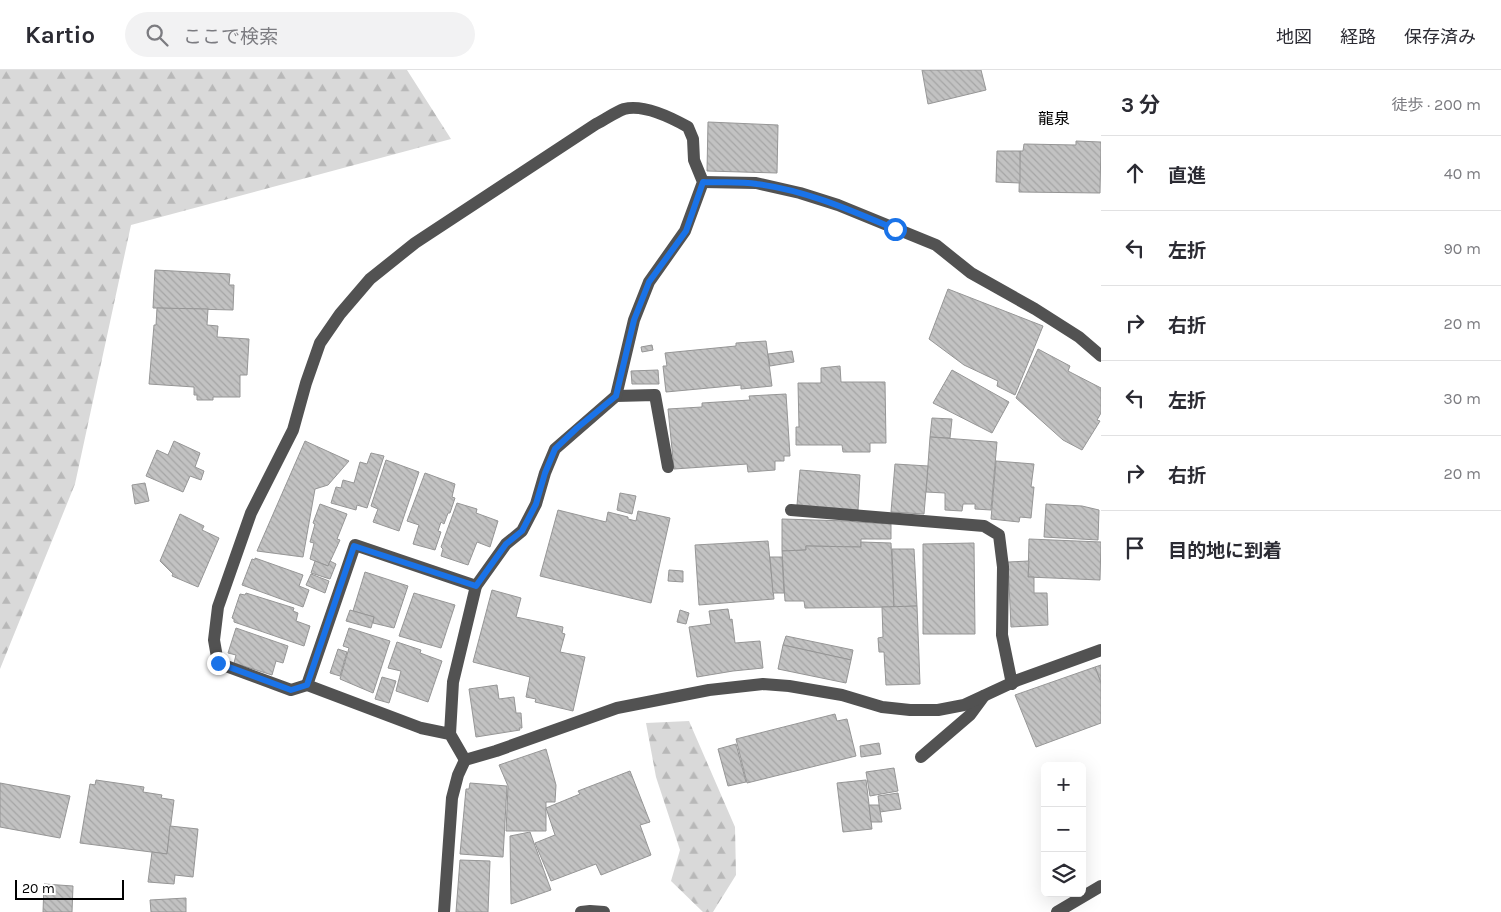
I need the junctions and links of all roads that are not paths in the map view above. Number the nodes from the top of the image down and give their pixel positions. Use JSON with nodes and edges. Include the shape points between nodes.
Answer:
{"nodes":[{"id":1,"x":703,"y":182,"type":"junction"},
{"id":2,"x":1101,"y":356,"type":"edge"},
{"id":3,"x":616,"y":396,"type":"junction"},
{"id":4,"x":668,"y":467,"type":"dead end"},
{"id":5,"x":791,"y":510,"type":"dead end"},
{"id":6,"x":476,"y":586,"type":"junction"},
{"id":7,"x":1101,"y":650,"type":"edge"},
{"id":8,"x":1012,"y":684,"type":"junction"},
{"id":9,"x":307,"y":685,"type":"junction"},
{"id":10,"x":984,"y":696,"type":"junction"},
{"id":11,"x":450,"y":734,"type":"junction"},
{"id":12,"x":921,"y":757,"type":"dead end"},
{"id":13,"x":465,"y":760,"type":"junction"},
{"id":14,"x":1101,"y":886,"type":"edge"},
{"id":15,"x":444,"y":912,"type":"edge"},
{"id":16,"x":581,"y":912,"type":"edge"},
{"id":17,"x":604,"y":912,"type":"edge"},
{"id":18,"x":1057,"y":912,"type":"edge"}],
"edges":[{"from":1,"to":2,"type":"street","via":[[756,184],[800,192],[936,245],[971,273],[1079,337]]},
{"from":1,"to":3,"type":"street","via":[[686,231],[649,282],[634,320]]},
{"from":1,"to":9,"type":"street","via":[[694,160],[694,139],[688,127],[668,116],[642,109],[625,109],[596,124],[415,243],[370,278],[340,314],[320,343],[293,430],[251,513],[218,607],[214,640],[218,663],[291,690]]},
{"from":3,"to":4,"type":"street","via":[[655,395]]},
{"from":3,"to":6,"type":"street","via":[[555,449],[536,504],[522,531],[506,544]]},
{"from":5,"to":8,"type":"street","via":[[984,526],[999,535],[1003,567],[1002,635]]},
{"from":6,"to":9,"type":"street","via":[[354,546]]},
{"from":6,"to":11,"type":"street","via":[[453,682]]},
{"from":7,"to":8,"type":"street"},
{"from":8,"to":10,"type":"street"},
{"from":9,"to":11,"type":"street","via":[[421,728]]},
{"from":10,"to":12,"type":"street","via":[[970,715]]},
{"from":10,"to":13,"type":"street","via":[[964,705],[929,710],[882,706],[789,686],[763,684],[709,690],[617,708]]},
{"from":11,"to":13,"type":"street"},
{"from":13,"to":15,"type":"street","via":[[452,798]]},
{"from":14,"to":18,"type":"street"},
{"from":16,"to":17,"type":"street"}]}
